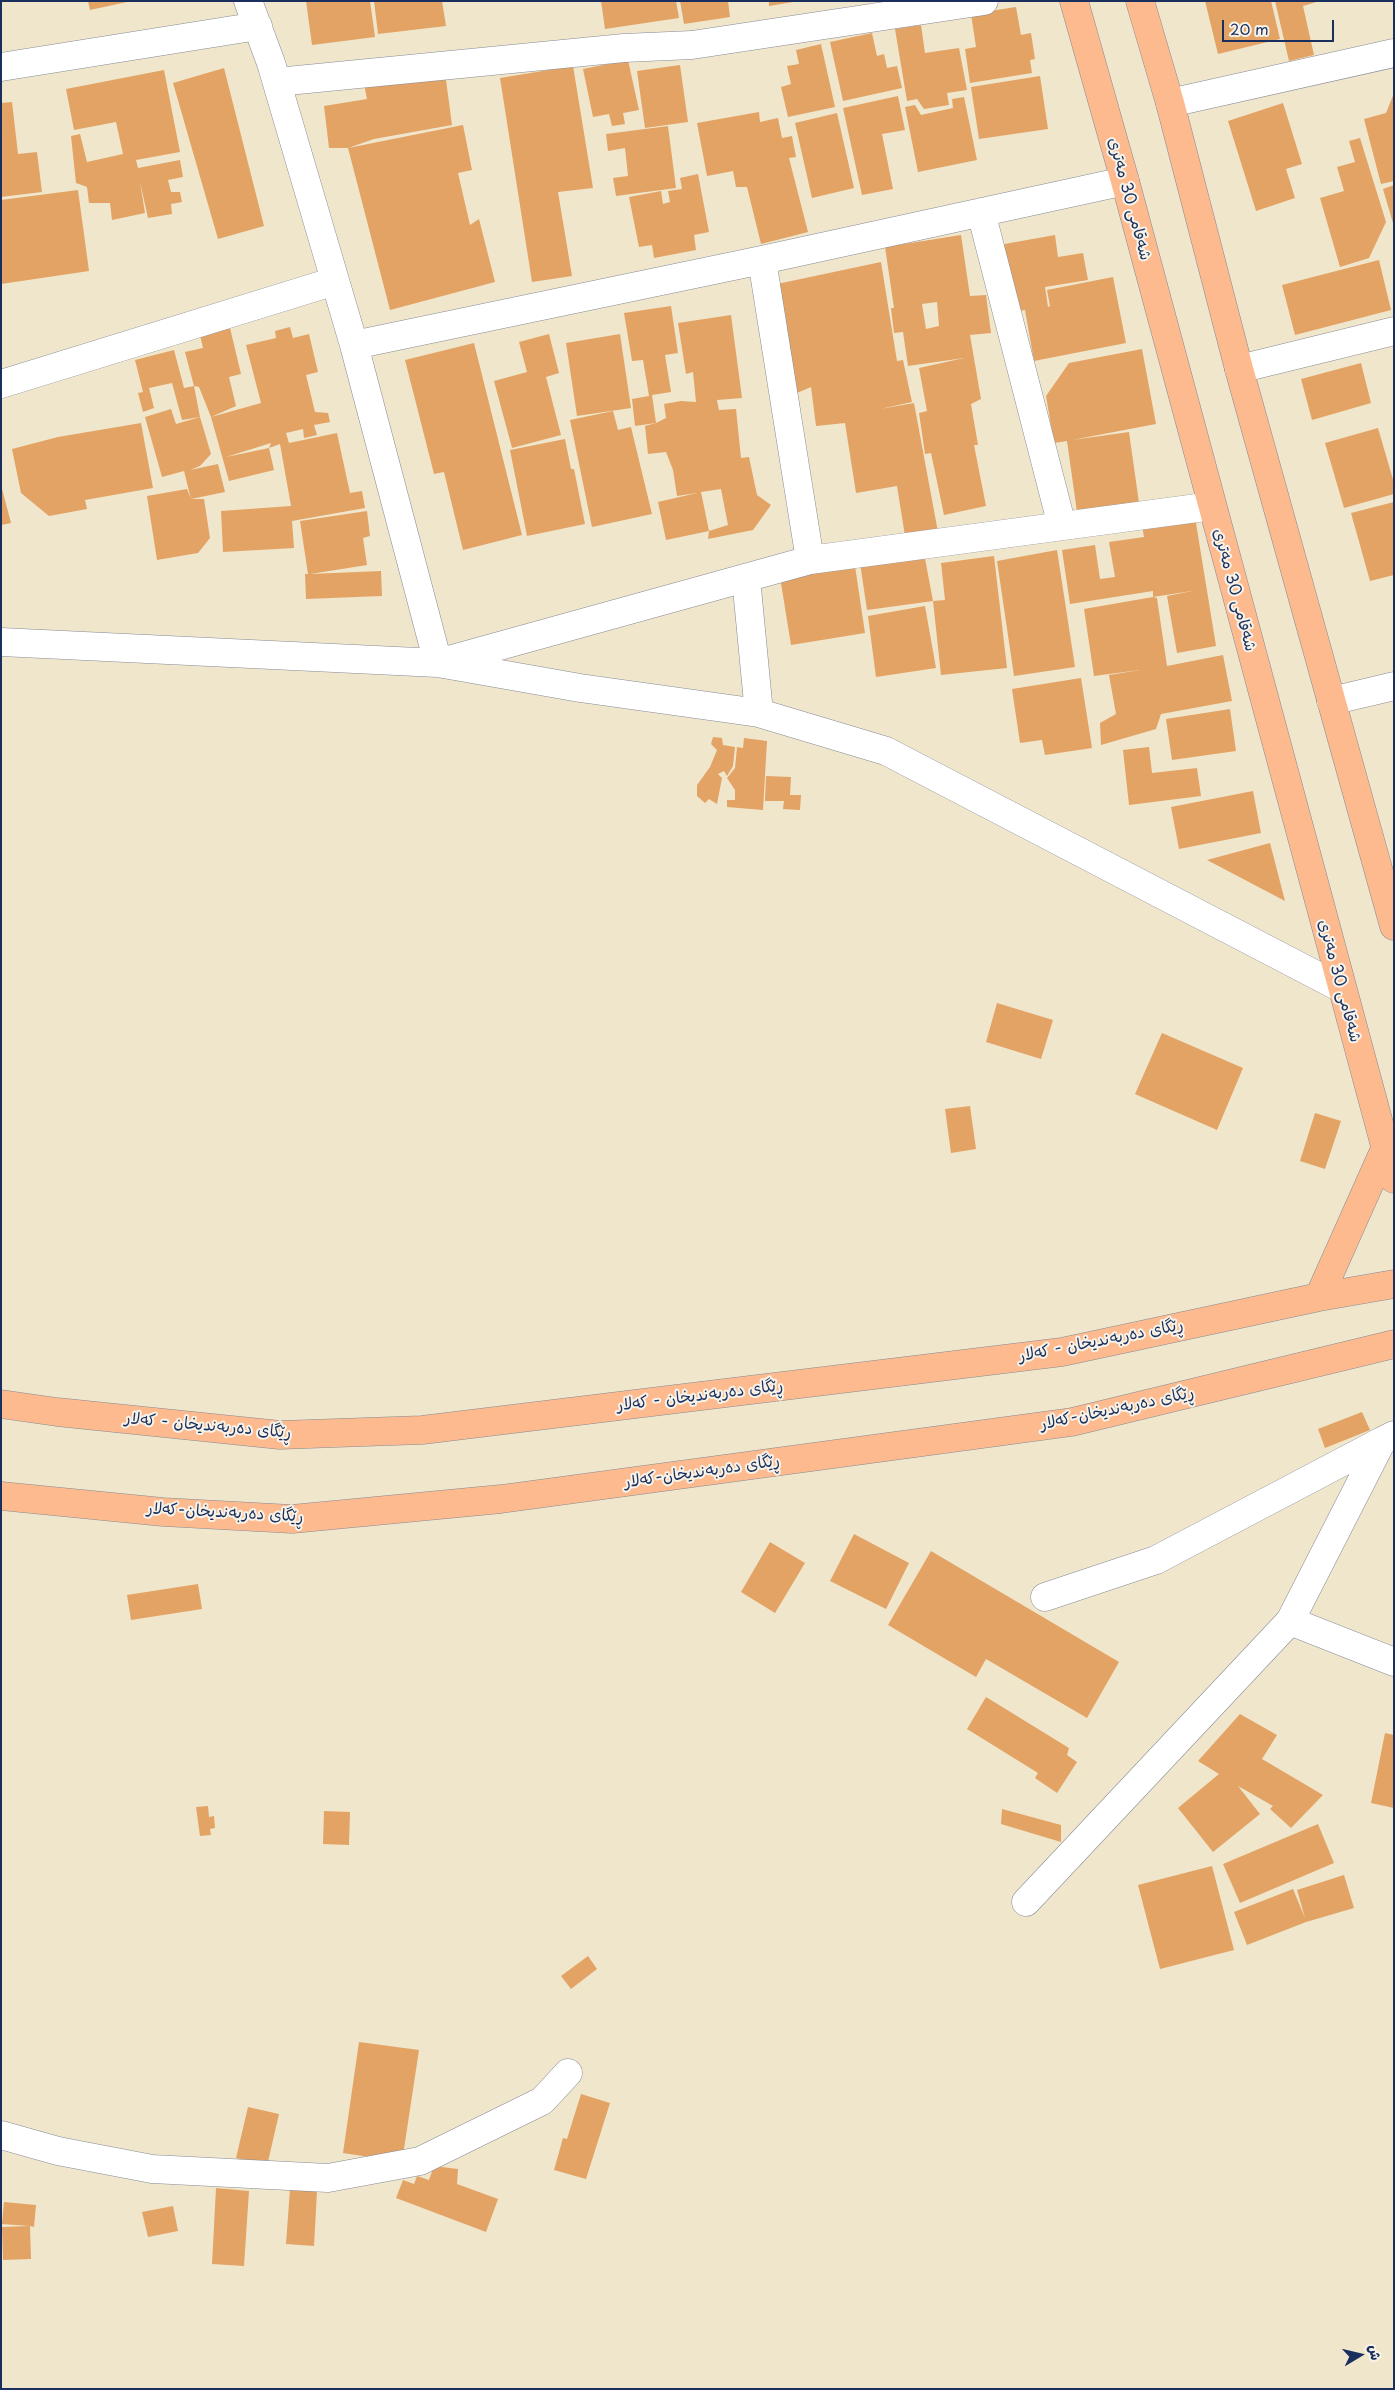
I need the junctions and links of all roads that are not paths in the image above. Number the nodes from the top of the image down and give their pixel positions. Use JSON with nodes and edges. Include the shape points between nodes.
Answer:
{"nodes":[{"id":1,"x":984,"y":1,"type":"edge"},
{"id":2,"x":1074,"y":1,"type":"edge"},
{"id":3,"x":1140,"y":1,"type":"edge"},
{"id":4,"x":253,"y":13,"type":"edge"},
{"id":5,"x":1394,"y":53,"type":"edge"},
{"id":6,"x":1,"y":67,"type":"edge"},
{"id":7,"x":277,"y":82,"type":"junction"},
{"id":8,"x":1170,"y":103,"type":"junction"},
{"id":9,"x":1125,"y":181,"type":"junction"},
{"id":10,"x":981,"y":212,"type":"junction"},
{"id":11,"x":762,"y":260,"type":"junction"},
{"id":12,"x":335,"y":281,"type":"junction"},
{"id":13,"x":1394,"y":331,"type":"edge"},
{"id":14,"x":354,"y":344,"type":"junction"},
{"id":15,"x":1239,"y":369,"type":"junction"},
{"id":16,"x":1,"y":384,"type":"edge"},
{"id":17,"x":1212,"y":506,"type":"junction"},
{"id":18,"x":1062,"y":526,"type":"junction"},
{"id":19,"x":810,"y":560,"type":"junction"},
{"id":20,"x":746,"y":578,"type":"junction"},
{"id":21,"x":1,"y":642,"type":"edge"},
{"id":22,"x":438,"y":663,"type":"junction"},
{"id":23,"x":1394,"y":686,"type":"edge"},
{"id":24,"x":1331,"y":701,"type":"junction"},
{"id":25,"x":759,"y":713,"type":"junction"},
{"id":26,"x":1394,"y":926,"type":"edge"},
{"id":27,"x":1341,"y":988,"type":"junction"},
{"id":28,"x":1390,"y":1148,"type":"edge"},
{"id":29,"x":1394,"y":1179,"type":"edge"},
{"id":30,"x":1394,"y":1284,"type":"edge"},
{"id":31,"x":1319,"y":1297,"type":"junction"},
{"id":32,"x":1394,"y":1344,"type":"edge"},
{"id":33,"x":1,"y":1404,"type":"edge"},
{"id":34,"x":1388,"y":1438,"type":"edge"},
{"id":35,"x":1,"y":1496,"type":"edge"},
{"id":36,"x":1045,"y":1597,"type":"dead end"},
{"id":37,"x":1290,"y":1620,"type":"junction"},
{"id":38,"x":1394,"y":1662,"type":"edge"},
{"id":39,"x":1026,"y":1902,"type":"dead end"},
{"id":40,"x":568,"y":2073,"type":"dead end"},
{"id":41,"x":1,"y":2135,"type":"edge"}],
"edges":[{"from":1,"to":7,"type":"street","via":[[692,45],[624,48]]},
{"from":2,"to":9,"type":"main road","name":"شەقامی 30 مەتری"},
{"from":3,"to":8,"type":"main road"},
{"from":4,"to":6,"type":"street"},
{"from":4,"to":7,"type":"street"},
{"from":5,"to":8,"type":"street"},
{"from":7,"to":12,"type":"street"},
{"from":8,"to":15,"type":"main road"},
{"from":9,"to":10,"type":"street"},
{"from":9,"to":17,"type":"main road","name":"شەقامی 30 مەتری"},
{"from":10,"to":11,"type":"street"},
{"from":10,"to":18,"type":"street"},
{"from":11,"to":14,"type":"street"},
{"from":11,"to":19,"type":"street"},
{"from":12,"to":14,"type":"street"},
{"from":12,"to":16,"type":"street"},
{"from":13,"to":15,"type":"street"},
{"from":14,"to":22,"type":"street"},
{"from":15,"to":24,"type":"main road"},
{"from":17,"to":18,"type":"street"},
{"from":17,"to":27,"type":"main road","name":"شەقامی 30 مەتری"},
{"from":18,"to":19,"type":"street"},
{"from":19,"to":20,"type":"street"},
{"from":20,"to":22,"type":"street"},
{"from":20,"to":25,"type":"street"},
{"from":21,"to":22,"type":"street"},
{"from":22,"to":25,"type":"street","via":[[580,688]]},
{"from":23,"to":24,"type":"street"},
{"from":24,"to":26,"type":"main road"},
{"from":25,"to":27,"type":"street","via":[[886,751]]},
{"from":27,"to":28,"type":"main road","name":"شەقامی 30 مەتری"},
{"from":28,"to":29,"type":"main road","name":"شەقامی 30 مەتری"},
{"from":28,"to":31,"type":"main road"},
{"from":30,"to":31,"type":"main road","name":"ڕێگای دەربەندیخان - کەلار"},
{"from":31,"to":33,"type":"main road","name":"ڕێگای دەربەندیخان - کەلار","via":[[1062,1352],[422,1430],[280,1435]]},
{"from":32,"to":35,"type":"main road","name":"ڕێگای دەربەندیخان-کەلار","via":[[1072,1422],[501,1499],[292,1520],[164,1512]]},
{"from":34,"to":36,"type":"street","via":[[1156,1560]]},
{"from":34,"to":37,"type":"street"},
{"from":37,"to":38,"type":"street"},
{"from":37,"to":39,"type":"street"},
{"from":40,"to":41,"type":"street","via":[[542,2101],[420,2161],[328,2178],[152,2169],[58,2151]]}]}
